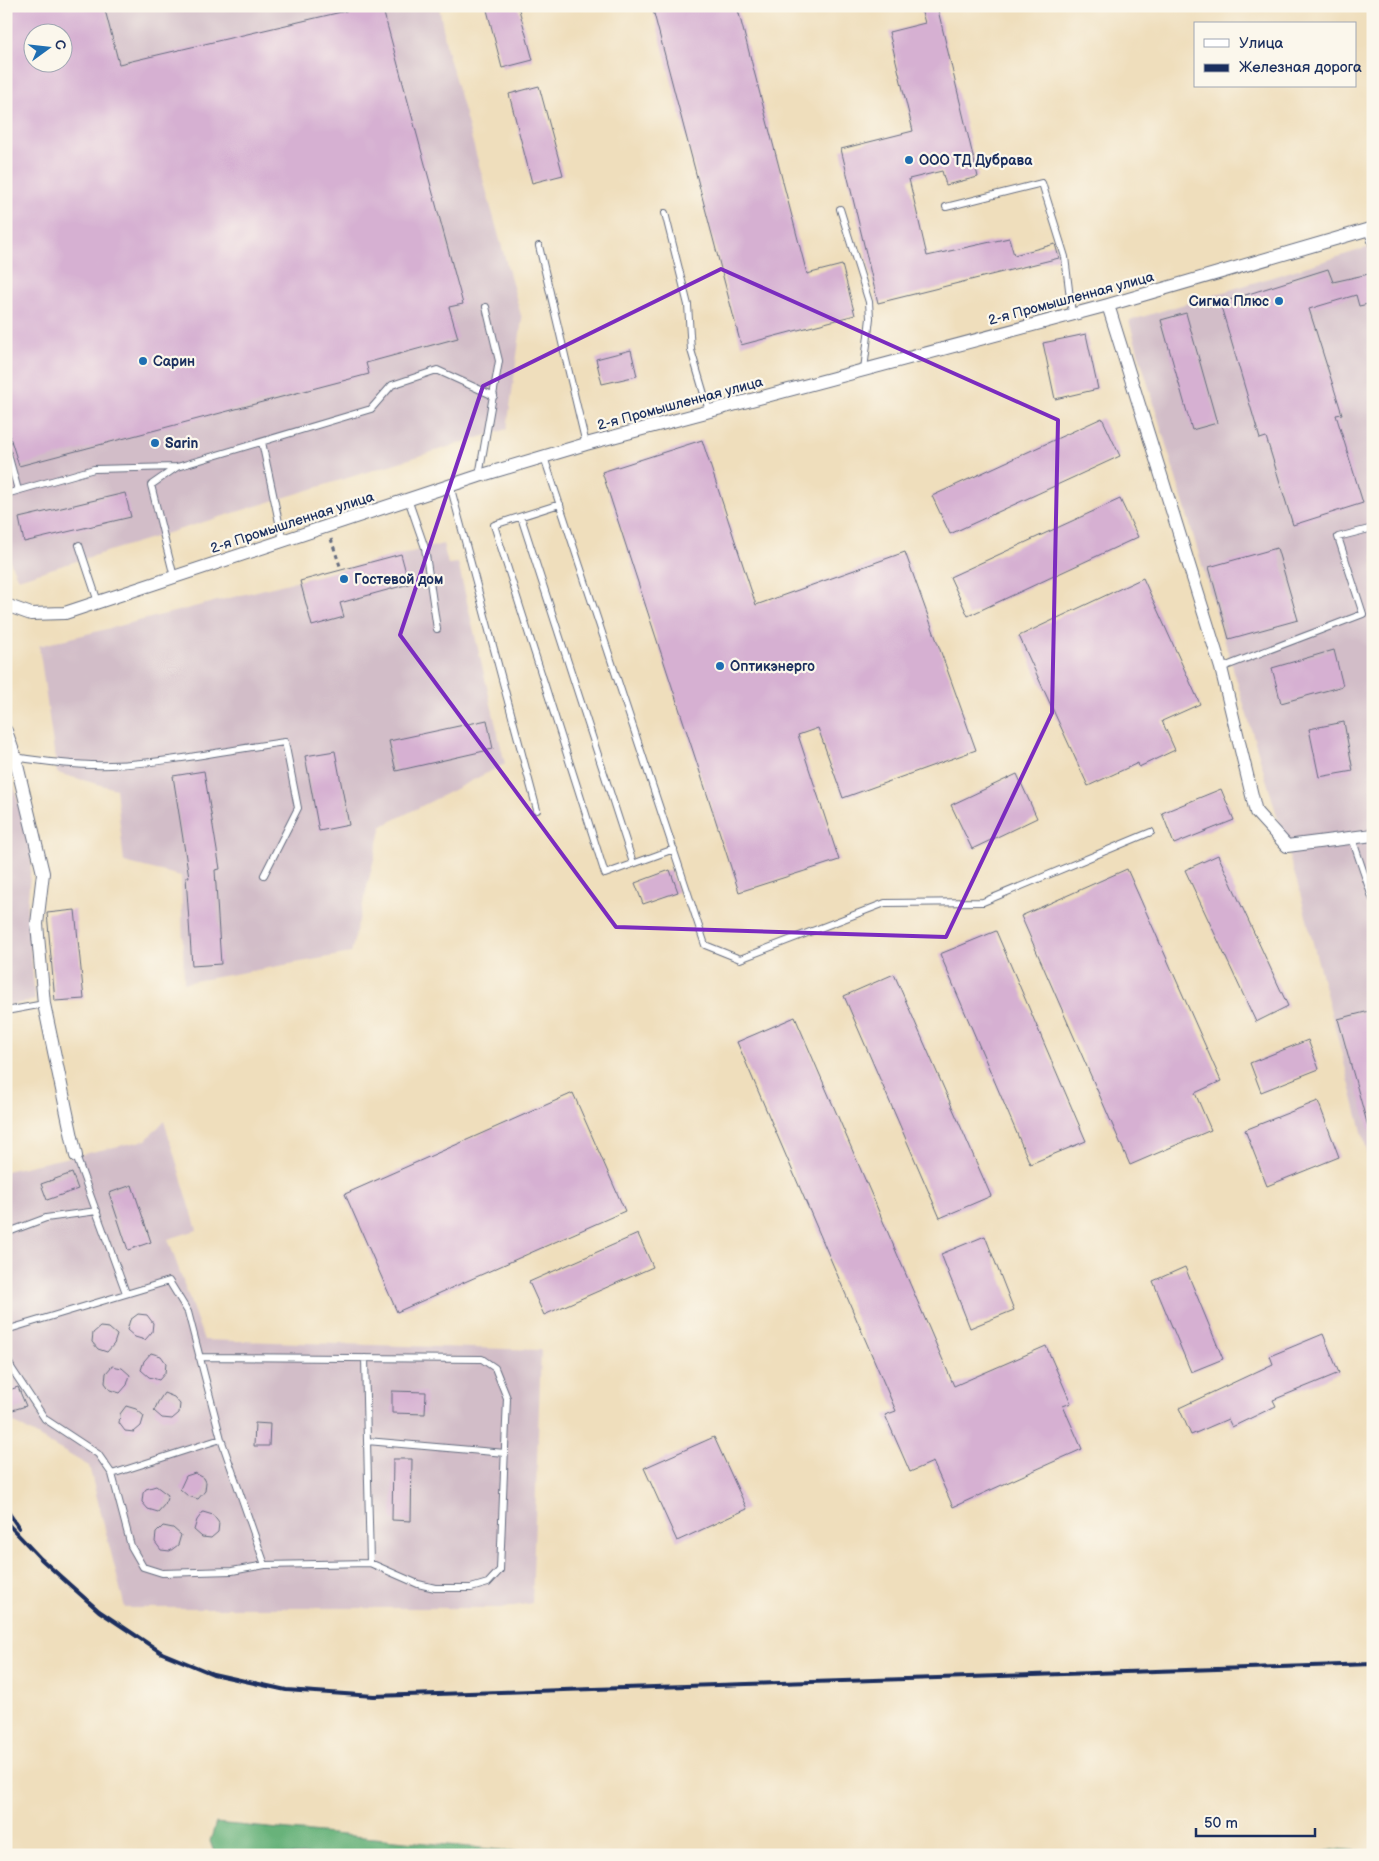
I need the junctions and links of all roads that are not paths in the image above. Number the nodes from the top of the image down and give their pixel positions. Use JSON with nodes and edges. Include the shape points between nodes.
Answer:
{"nodes":[{"id":1,"x":946,"y":207,"type":"dead end"},
{"id":2,"x":840,"y":209,"type":"dead end"},
{"id":3,"x":665,"y":213,"type":"dead end"},
{"id":4,"x":1370,"y":229,"type":"edge"},
{"id":5,"x":539,"y":246,"type":"dead end"},
{"id":6,"x":1373,"y":247,"type":"edge"},
{"id":7,"x":1108,"y":305,"type":"junction"},
{"id":8,"x":486,"y":307,"type":"dead end"},
{"id":9,"x":1072,"y":314,"type":"junction"},
{"id":10,"x":864,"y":370,"type":"junction"},
{"id":11,"x":494,"y":396,"type":"junction"},
{"id":12,"x":709,"y":411,"type":"junction"},
{"id":13,"x":262,"y":442,"type":"junction"},
{"id":14,"x":586,"y":444,"type":"junction"},
{"id":15,"x":6,"y":447,"type":"edge"},
{"id":16,"x":544,"y":457,"type":"junction"},
{"id":17,"x":177,"y":467,"type":"junction"},
{"id":18,"x":478,"y":476,"type":"junction"},
{"id":19,"x":450,"y":485,"type":"junction"},
{"id":20,"x":18,"y":490,"type":"junction"},
{"id":21,"x":6,"y":494,"type":"edge"},
{"id":22,"x":408,"y":499,"type":"junction"},
{"id":23,"x":560,"y":504,"type":"junction"},
{"id":24,"x":521,"y":517,"type":"junction"},
{"id":25,"x":1373,"y":528,"type":"edge"},
{"id":26,"x":283,"y":541,"type":"junction"},
{"id":27,"x":79,"y":545,"type":"dead end"},
{"id":28,"x":174,"y":577,"type":"junction"},
{"id":29,"x":98,"y":602,"type":"junction"},
{"id":30,"x":6,"y":605,"type":"edge"},
{"id":31,"x":437,"y":629,"type":"dead end"},
{"id":32,"x":1221,"y":668,"type":"junction"},
{"id":33,"x":6,"y":731,"type":"edge"},
{"id":34,"x":15,"y":757,"type":"junction"},
{"id":35,"x":537,"y":810,"type":"dead end"},
{"id":36,"x":1151,"y":832,"type":"dead end"},
{"id":37,"x":1373,"y":835,"type":"edge"},
{"id":38,"x":1352,"y":838,"type":"junction"},
{"id":39,"x":674,"y":849,"type":"junction"},
{"id":40,"x":633,"y":863,"type":"junction"},
{"id":41,"x":264,"y":875,"type":"dead end"},
{"id":42,"x":1371,"y":887,"type":"edge"},
{"id":43,"x":1373,"y":900,"type":"edge"},
{"id":44,"x":44,"y":1004,"type":"junction"},
{"id":45,"x":6,"y":1012,"type":"edge"},
{"id":46,"x":76,"y":1156,"type":"joint"},
{"id":47,"x":97,"y":1211,"type":"junction"},
{"id":48,"x":6,"y":1232,"type":"edge"},
{"id":49,"x":126,"y":1293,"type":"junction"},
{"id":50,"x":6,"y":1330,"type":"edge"},
{"id":51,"x":6,"y":1357,"type":"edge"},
{"id":52,"x":199,"y":1357,"type":"junction"},
{"id":53,"x":365,"y":1358,"type":"junction"},
{"id":54,"x":220,"y":1439,"type":"junction"},
{"id":55,"x":367,"y":1440,"type":"junction"},
{"id":56,"x":505,"y":1453,"type":"junction"},
{"id":57,"x":112,"y":1474,"type":"junction"},
{"id":58,"x":370,"y":1563,"type":"junction"},
{"id":59,"x":265,"y":1564,"type":"junction"}],
"edges":[{"from":1,"to":9,"type":"lane","via":[[1042,183],[1065,257]]},
{"from":2,"to":10,"type":"lane","via":[[869,302]]},
{"from":3,"to":12,"type":"lane","via":[[688,305],[691,350]]},
{"from":4,"to":6,"type":"lane"},
{"from":4,"to":7,"type":"street","name":"2-я Промышленная улица"},
{"from":5,"to":14,"type":"lane"},
{"from":7,"to":9,"type":"street","name":"2-я Промышленная улица"},
{"from":7,"to":32,"type":"street"},
{"from":8,"to":11,"type":"lane","via":[[499,361]]},
{"from":9,"to":10,"type":"street","name":"2-я Промышленная улица"},
{"from":10,"to":12,"type":"street","name":"2-я Промышленная улица"},
{"from":11,"to":13,"type":"lane","via":[[437,370],[392,385],[370,409]]},
{"from":11,"to":18,"type":"lane"},
{"from":12,"to":14,"type":"street","name":"2-я Промышленная улица"},
{"from":13,"to":17,"type":"lane"},
{"from":13,"to":26,"type":"lane"},
{"from":14,"to":16,"type":"street","name":"2-я Промышленная улица"},
{"from":15,"to":20,"type":"lane"},
{"from":16,"to":18,"type":"street","name":"2-я Промышленная улица"},
{"from":16,"to":23,"type":"lane"},
{"from":17,"to":20,"type":"lane","via":[[94,469]]},
{"from":17,"to":28,"type":"lane","via":[[151,485]]},
{"from":18,"to":19,"type":"street","name":"2-я Промышленная улица"},
{"from":19,"to":22,"type":"street","name":"2-я Промышленная улица"},
{"from":19,"to":35,"type":"lane"},
{"from":20,"to":21,"type":"lane"},
{"from":22,"to":26,"type":"street","name":"2-я Промышленная улица"},
{"from":22,"to":31,"type":"lane","via":[[425,548]]},
{"from":23,"to":24,"type":"lane"},
{"from":23,"to":39,"type":"lane"},
{"from":24,"to":40,"type":"lane"},
{"from":24,"to":40,"type":"lane","via":[[494,525],[605,874]]},
{"from":25,"to":32,"type":"lane","via":[[1338,537],[1363,614]]},
{"from":26,"to":28,"type":"street","name":"2-я Промышленная улица"},
{"from":27,"to":29,"type":"lane"},
{"from":28,"to":29,"type":"street","name":"2-я Промышленная улица"},
{"from":29,"to":30,"type":"street","name":"2-я Промышленная улица","via":[[65,613],[31,614]]},
{"from":32,"to":38,"type":"street","via":[[1256,812],[1287,846]]},
{"from":33,"to":34,"type":"street"},
{"from":34,"to":41,"type":"lane","via":[[56,764],[110,765],[162,761],[285,742],[298,808]]},
{"from":34,"to":44,"type":"street","via":[[43,874],[37,924]]},
{"from":36,"to":39,"type":"lane","via":[[983,902],[885,903],[740,959],[705,945]]},
{"from":37,"to":38,"type":"street"},
{"from":38,"to":42,"type":"lane"},
{"from":39,"to":40,"type":"lane"},
{"from":42,"to":43,"type":"lane"},
{"from":44,"to":45,"type":"lane"},
{"from":44,"to":46,"type":"street"},
{"from":46,"to":47,"type":"lane"},
{"from":47,"to":48,"type":"lane","via":[[46,1218]]},
{"from":47,"to":49,"type":"lane"},
{"from":49,"to":50,"type":"lane"},
{"from":49,"to":52,"type":"lane","via":[[169,1282],[188,1312]]},
{"from":51,"to":57,"type":"lane","via":[[45,1419],[98,1454]]},
{"from":52,"to":53,"type":"lane"},
{"from":52,"to":54,"type":"lane"},
{"from":53,"to":55,"type":"lane"},
{"from":53,"to":56,"type":"lane","via":[[482,1359],[495,1368],[507,1398]]},
{"from":54,"to":57,"type":"lane"},
{"from":54,"to":59,"type":"lane"},
{"from":55,"to":56,"type":"lane"},
{"from":55,"to":58,"type":"lane"},
{"from":56,"to":58,"type":"lane","via":[[500,1570],[488,1583],[471,1588],[435,1588]]},
{"from":57,"to":59,"type":"lane","via":[[131,1546],[143,1567],[162,1573],[232,1570]]},
{"from":58,"to":59,"type":"lane"}]}
